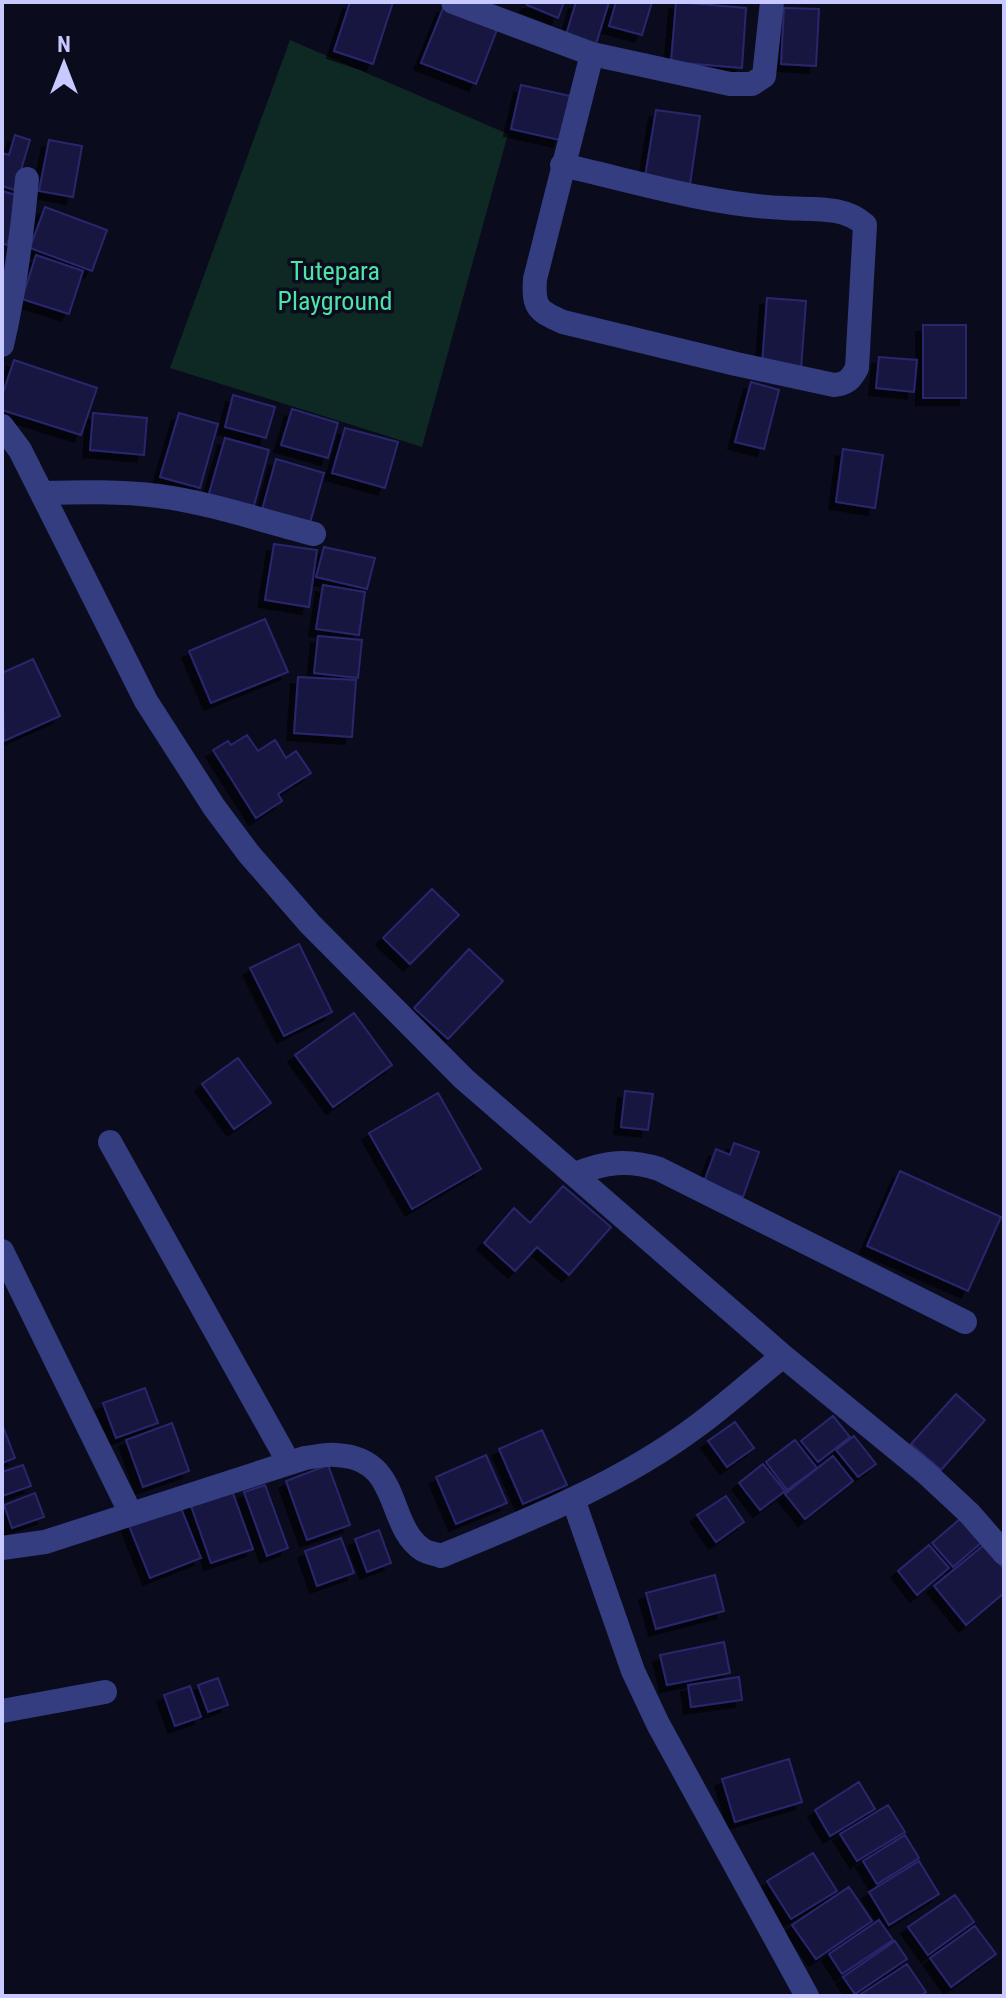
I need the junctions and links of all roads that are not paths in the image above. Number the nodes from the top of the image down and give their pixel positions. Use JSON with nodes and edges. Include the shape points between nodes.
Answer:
{"nodes":[{"id":1,"x":453,"y":2,"type":"edge"},
{"id":2,"x":772,"y":2,"type":"edge"},
{"id":3,"x":592,"y":54,"type":"junction"},
{"id":4,"x":562,"y":165,"type":"junction"},
{"id":5,"x":27,"y":179,"type":"dead end"},
{"id":6,"x":2,"y":345,"type":"edge"},
{"id":7,"x":2,"y":426,"type":"edge"},
{"id":8,"x":42,"y":493,"type":"junction"},
{"id":9,"x":314,"y":534,"type":"dead end"},
{"id":10,"x":110,"y":1142,"type":"dead end"},
{"id":11,"x":575,"y":1174,"type":"junction"},
{"id":12,"x":2,"y":1251,"type":"edge"},
{"id":13,"x":965,"y":1322,"type":"dead end"},
{"id":14,"x":783,"y":1356,"type":"junction"},
{"id":15,"x":289,"y":1463,"type":"junction"},
{"id":16,"x":573,"y":1499,"type":"junction"},
{"id":17,"x":131,"y":1514,"type":"junction"},
{"id":18,"x":2,"y":1548,"type":"edge"},
{"id":19,"x":1004,"y":1553,"type":"edge"},
{"id":20,"x":105,"y":1692,"type":"dead end"},
{"id":21,"x":2,"y":1711,"type":"edge"},
{"id":22,"x":807,"y":1996,"type":"edge"}],
"edges":[{"from":1,"to":3,"type":"street"},
{"from":2,"to":3,"type":"street","via":[[764,76],[752,84],[730,84]]},
{"from":3,"to":4,"type":"street"},
{"from":4,"to":4,"type":"street","via":[[744,204],[854,215],[865,225],[857,368],[851,379],[834,385],[542,313],[534,298],[535,279]]},
{"from":5,"to":6,"type":"street"},
{"from":7,"to":8,"type":"street"},
{"from":8,"to":9,"type":"street","via":[[158,496]]},
{"from":8,"to":11,"type":"street","via":[[146,701],[249,854],[383,1000],[464,1079]]},
{"from":10,"to":15,"type":"street"},
{"from":11,"to":13,"type":"street","via":[[615,1162],[659,1169]]},
{"from":11,"to":14,"type":"street"},
{"from":12,"to":17,"type":"street"},
{"from":14,"to":16,"type":"street","via":[[696,1426]]},
{"from":14,"to":19,"type":"street","via":[[926,1473]]},
{"from":15,"to":16,"type":"street","via":[[337,1455],[367,1463],[382,1477],[406,1530],[423,1550],[441,1556]]},
{"from":15,"to":17,"type":"street"},
{"from":16,"to":22,"type":"street","via":[[633,1671]]},
{"from":17,"to":18,"type":"street","via":[[45,1542]]},
{"from":20,"to":21,"type":"street"}]}
